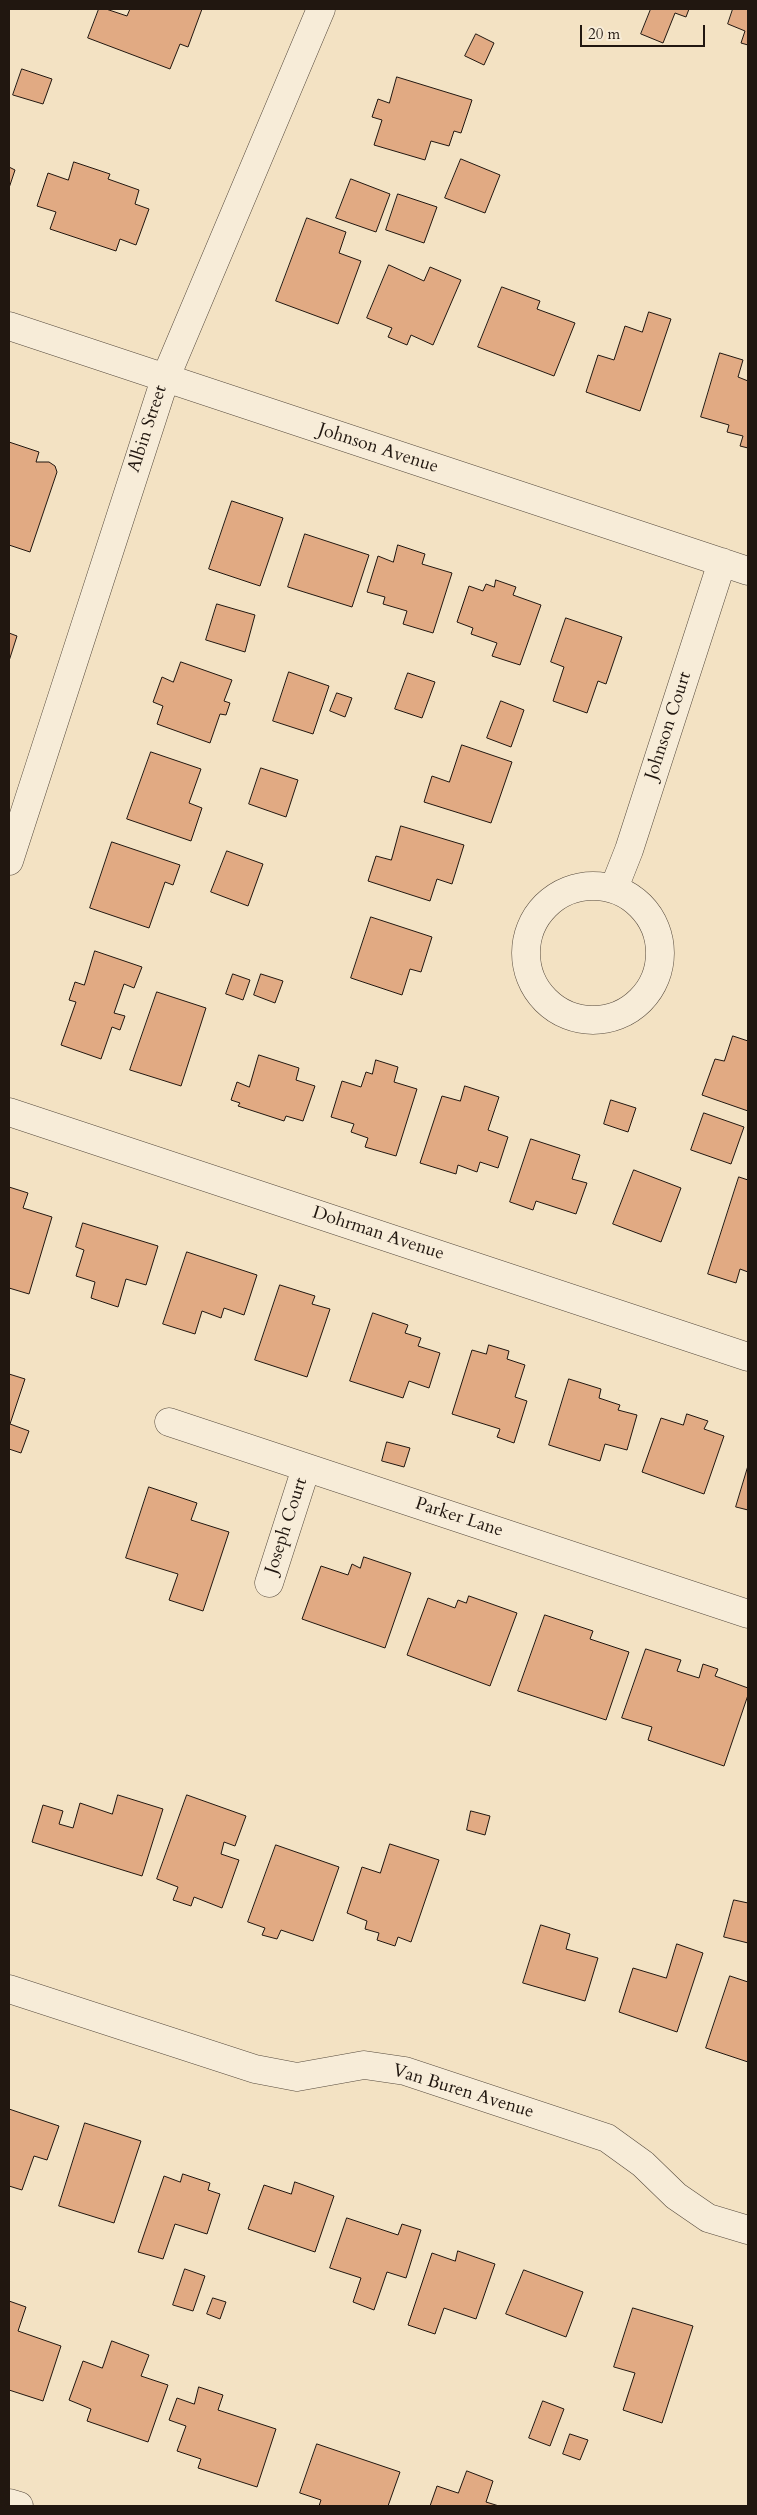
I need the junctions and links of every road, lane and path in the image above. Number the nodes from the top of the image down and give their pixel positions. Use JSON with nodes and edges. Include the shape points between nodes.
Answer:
{"nodes":[{"id":1,"x":320,"y":9,"type":"edge"},
{"id":2,"x":9,"y":326,"type":"edge"},
{"id":3,"x":165,"y":379,"type":"junction"},
{"id":4,"x":722,"y":562,"type":"junction"},
{"id":5,"x":748,"y":571,"type":"edge"},
{"id":6,"x":13,"y":834,"type":"edge"},
{"id":7,"x":9,"y":861,"type":"edge"},
{"id":8,"x":614,"y":888,"type":"junction"},
{"id":9,"x":9,"y":1112,"type":"edge"},
{"id":10,"x":748,"y":1356,"type":"edge"},
{"id":11,"x":169,"y":1422,"type":"dead end"},
{"id":12,"x":306,"y":1468,"type":"junction"},
{"id":13,"x":269,"y":1583,"type":"dead end"},
{"id":14,"x":748,"y":1614,"type":"edge"},
{"id":15,"x":9,"y":1989,"type":"edge"},
{"id":16,"x":748,"y":2230,"type":"edge"},
{"id":17,"x":9,"y":2503,"type":"edge"},
{"id":18,"x":19,"y":2506,"type":"edge"}],
"edges":[{"from":1,"to":3,"type":"street","name":"Albin Street"},
{"from":2,"to":3,"type":"street","name":"Johnson Avenue"},
{"from":3,"to":4,"type":"street","name":"Johnson Avenue"},
{"from":3,"to":6,"type":"street","name":"Albin Street"},
{"from":4,"to":5,"type":"street","name":"Johnson Avenue"},
{"from":4,"to":8,"type":"street","name":"Johnson Court"},
{"from":6,"to":7,"type":"street","name":"Albin Street"},
{"from":8,"to":8,"type":"street","via":[[591,885],[570,889],[550,901],[535,918],[527,939],[526,962],[533,983],[546,1001],[564,1014],[586,1020],[608,1019],[634,1006],[657,978],[661,956],[649,914],[633,898]]},
{"from":9,"to":10,"type":"street","name":"Dohrman Avenue"},
{"from":11,"to":12,"type":"street","name":"Parker Lane"},
{"from":12,"to":13,"type":"street","name":"Joseph Court"},
{"from":12,"to":14,"type":"street","name":"Parker Lane"},
{"from":15,"to":16,"type":"street","name":"Van Buren Avenue","via":[[255,2069],[297,2077],[364,2065],[405,2071],[607,2138],[643,2164],[676,2196],[708,2218]]},
{"from":17,"to":18,"type":"street"}]}
